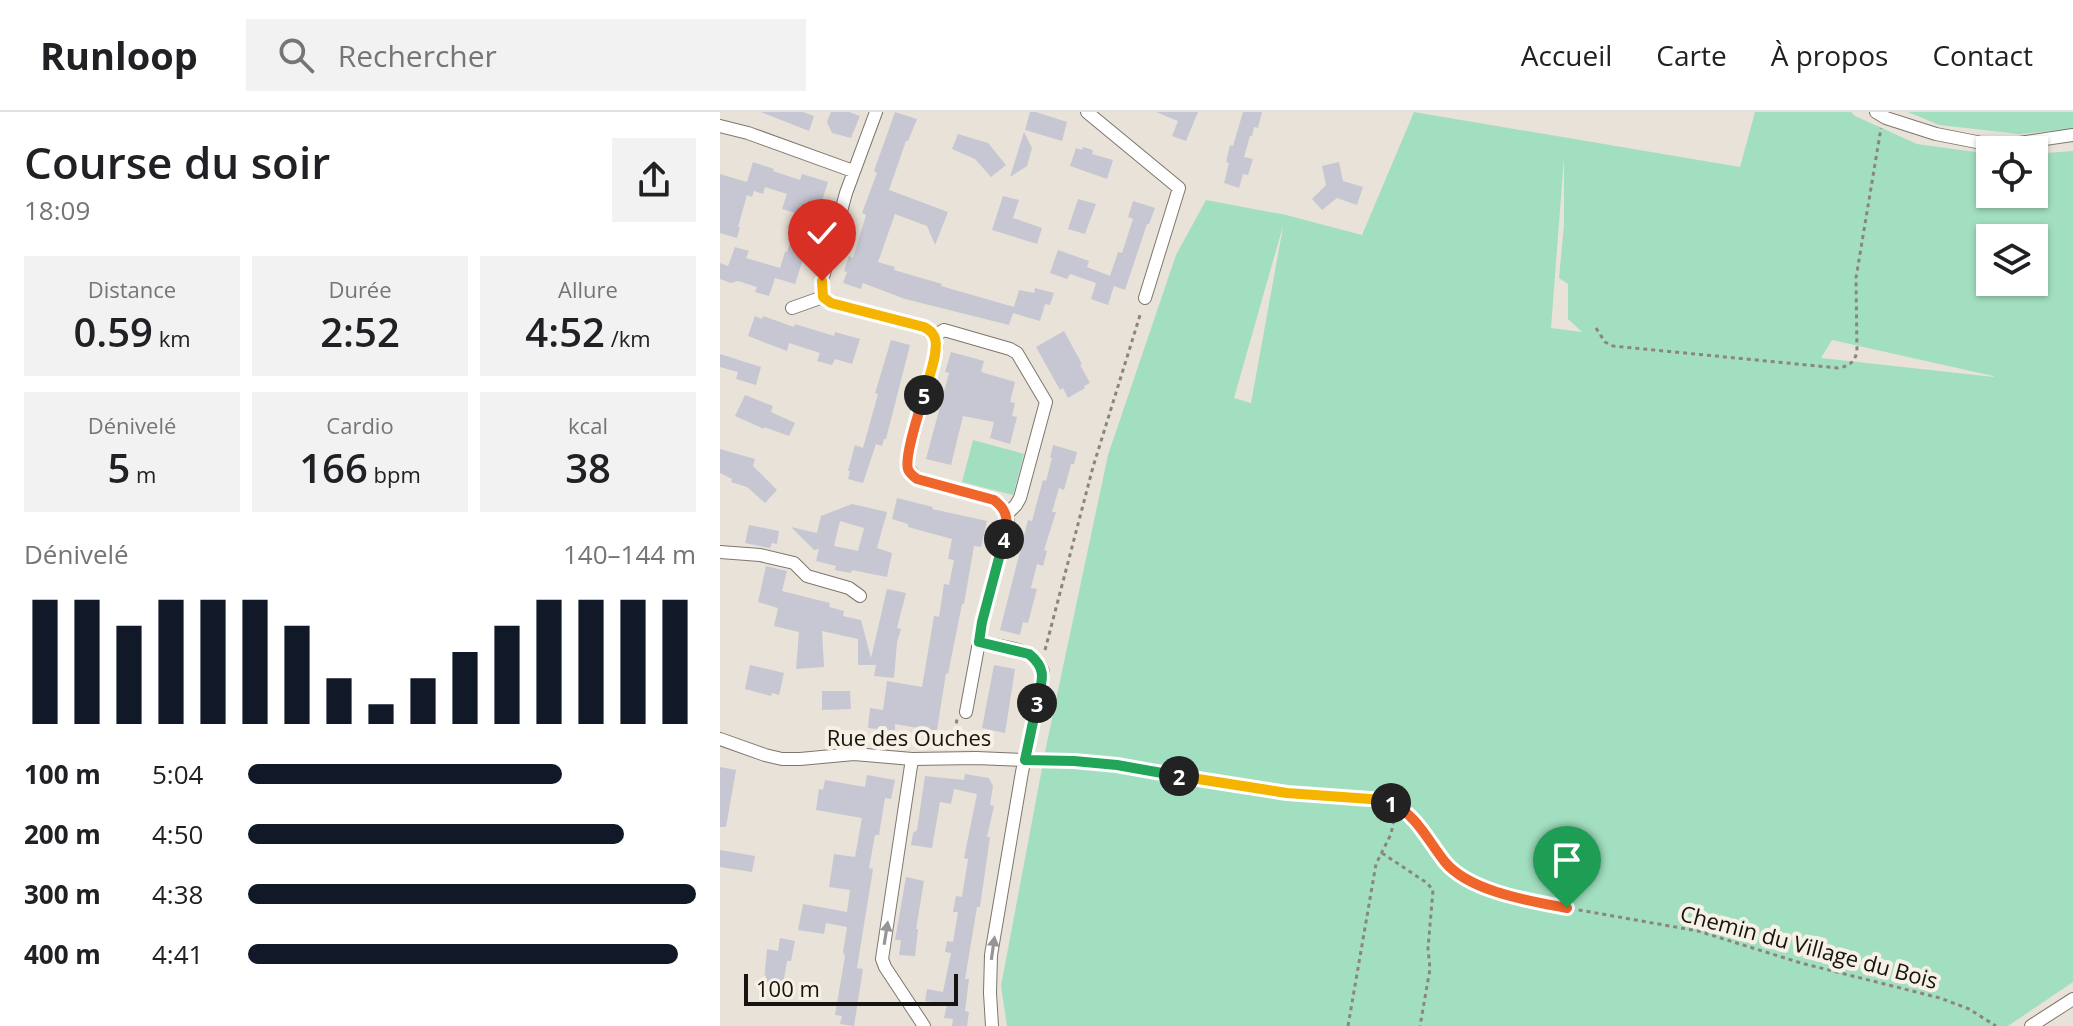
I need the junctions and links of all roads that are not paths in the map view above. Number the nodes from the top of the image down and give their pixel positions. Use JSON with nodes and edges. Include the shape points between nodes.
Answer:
{"nodes":[{"id":1,"x":876,"y":112,"type":"edge"},
{"id":2,"x":1087,"y":112,"type":"edge"},
{"id":3,"x":1881,"y":115,"type":"edge"},
{"id":4,"x":720,"y":126,"type":"edge"},
{"id":5,"x":2073,"y":135,"type":"edge"},
{"id":6,"x":853,"y":171,"type":"junction"},
{"id":7,"x":823,"y":297,"type":"junction"},
{"id":8,"x":1145,"y":298,"type":"road end"},
{"id":9,"x":792,"y":308,"type":"dead end"},
{"id":10,"x":934,"y":336,"type":"junction"},
{"id":11,"x":1007,"y":514,"type":"junction"},
{"id":12,"x":720,"y":552,"type":"edge"},
{"id":13,"x":860,"y":596,"type":"dead end"},
{"id":14,"x":979,"y":642,"type":"junction"},
{"id":15,"x":966,"y":712,"type":"road end"},
{"id":16,"x":720,"y":739,"type":"edge"},
{"id":17,"x":912,"y":759,"type":"junction"},
{"id":18,"x":1025,"y":760,"type":"junction"},
{"id":19,"x":2073,"y":999,"type":"edge"},
{"id":20,"x":924,"y":1026,"type":"edge"},
{"id":21,"x":992,"y":1026,"type":"edge"},
{"id":22,"x":2031,"y":1026,"type":"edge"}],
"edges":[{"from":1,"to":6,"type":"street"},
{"from":2,"to":8,"type":"street","via":[[1179,188]]},
{"from":3,"to":5,"type":"street","via":[[1982,143]]},
{"from":4,"to":6,"type":"street"},
{"from":6,"to":7,"type":"street","via":[[822,281]]},
{"from":7,"to":9,"type":"street"},
{"from":7,"to":10,"type":"street","via":[[924,327]]},
{"from":10,"to":11,"type":"street","via":[[937,347],[907,467],[917,479],[994,500]]},
{"from":10,"to":11,"type":"street","via":[[944,330],[1017,353],[1046,402],[1020,498]]},
{"from":11,"to":14,"type":"street"},
{"from":12,"to":13,"type":"street","via":[[794,563],[807,576]]},
{"from":14,"to":15,"type":"street"},
{"from":14,"to":18,"type":"street","via":[[1029,654],[1041,666]]},
{"from":16,"to":17,"type":"street","name":"Rue des Ouches","via":[[782,759],[854,754]]},
{"from":17,"to":18,"type":"street","name":"Rue des Ouches"},
{"from":20,"to":17,"type":"street","one_way":true,"via":[[882,959]]},
{"from":21,"to":18,"type":"street","one_way":true,"via":[[991,955]]},
{"from":19,"to":22,"type":"street"}]}
